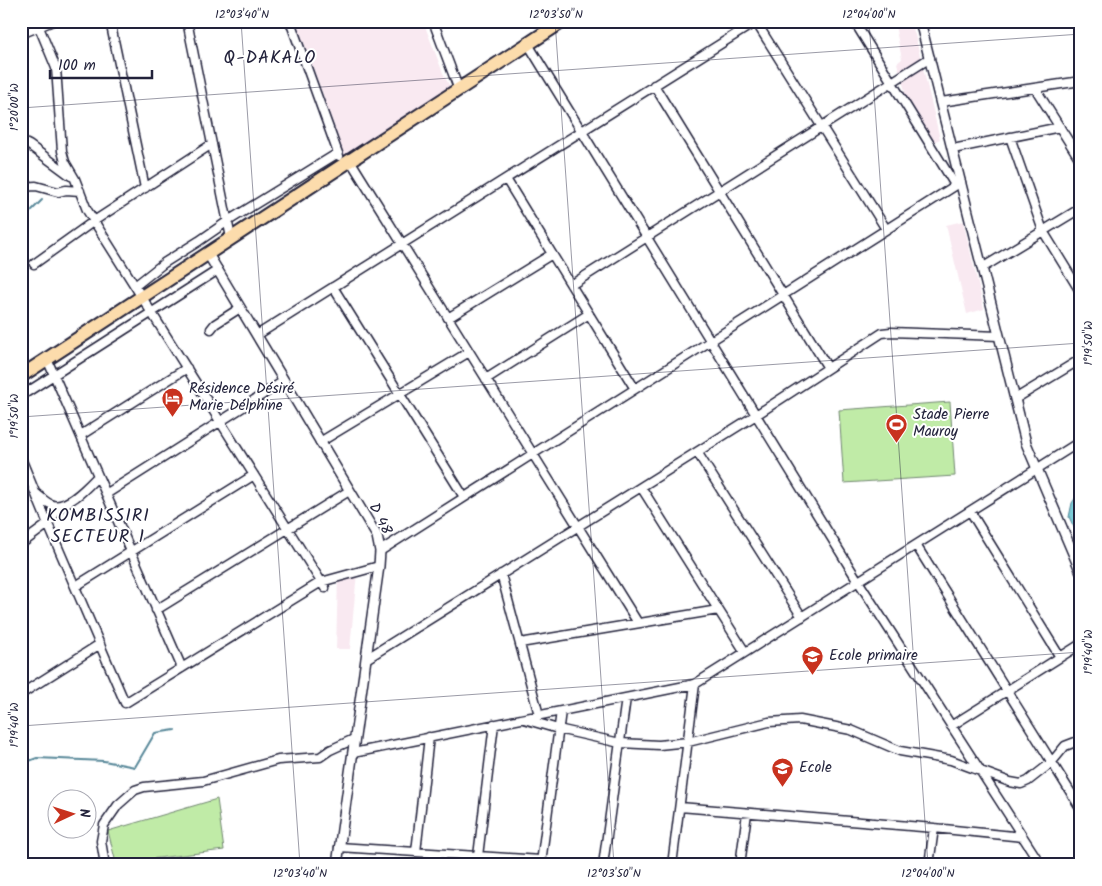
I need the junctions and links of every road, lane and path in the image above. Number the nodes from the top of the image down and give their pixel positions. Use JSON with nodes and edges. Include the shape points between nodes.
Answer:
{"nodes":[{"id":1,"x":53,"y":21,"type":"edge"},
{"id":2,"x":110,"y":21,"type":"edge"},
{"id":3,"x":188,"y":21,"type":"edge"},
{"id":4,"x":290,"y":21,"type":"edge"},
{"id":5,"x":433,"y":21,"type":"edge"},
{"id":6,"x":563,"y":21,"type":"edge"},
{"id":7,"x":854,"y":21,"type":"edge"},
{"id":8,"x":920,"y":21,"type":"edge"},
{"id":9,"x":756,"y":22,"type":"edge"},
{"id":10,"x":39,"y":26,"type":"junction"},
{"id":11,"x":21,"y":34,"type":"edge"},
{"id":12,"x":528,"y":44,"type":"junction"},
{"id":13,"x":930,"y":58,"type":"junction"},
{"id":14,"x":1081,"y":81,"type":"edge"},
{"id":15,"x":891,"y":82,"type":"junction"},
{"id":16,"x":654,"y":85,"type":"junction"},
{"id":17,"x":1035,"y":88,"type":"junction"},
{"id":18,"x":459,"y":90,"type":"junction"},
{"id":19,"x":941,"y":102,"type":"junction"},
{"id":20,"x":821,"y":126,"type":"junction"},
{"id":21,"x":1060,"y":127,"type":"junction"},
{"id":22,"x":581,"y":131,"type":"junction"},
{"id":23,"x":1010,"y":138,"type":"junction"},
{"id":24,"x":21,"y":141,"type":"edge"},
{"id":25,"x":212,"y":144,"type":"junction"},
{"id":26,"x":953,"y":149,"type":"junction"},
{"id":27,"x":344,"y":159,"type":"junction"},
{"id":28,"x":1081,"y":161,"type":"edge"},
{"id":29,"x":75,"y":179,"type":"junction"},
{"id":30,"x":506,"y":179,"type":"junction"},
{"id":31,"x":958,"y":183,"type":"junction"},
{"id":32,"x":21,"y":187,"type":"edge"},
{"id":33,"x":144,"y":188,"type":"junction"},
{"id":34,"x":80,"y":191,"type":"junction"},
{"id":35,"x":719,"y":191,"type":"junction"},
{"id":36,"x":1081,"y":208,"type":"edge"},
{"id":37,"x":94,"y":221,"type":"junction"},
{"id":38,"x":228,"y":221,"type":"junction"},
{"id":39,"x":886,"y":229,"type":"junction"},
{"id":40,"x":1043,"y":231,"type":"junction"},
{"id":41,"x":646,"y":237,"type":"junction"},
{"id":42,"x":231,"y":238,"type":"junction"},
{"id":43,"x":402,"y":244,"type":"junction"},
{"id":44,"x":208,"y":254,"type":"junction"},
{"id":45,"x":552,"y":254,"type":"junction"},
{"id":46,"x":34,"y":264,"type":"dead end"},
{"id":47,"x":982,"y":268,"type":"junction"},
{"id":48,"x":218,"y":270,"type":"junction"},
{"id":49,"x":571,"y":285,"type":"junction"},
{"id":50,"x":333,"y":288,"type":"junction"},
{"id":51,"x":139,"y":292,"type":"junction"},
{"id":52,"x":1081,"y":293,"type":"edge"},
{"id":53,"x":783,"y":295,"type":"junction"},
{"id":54,"x":240,"y":308,"type":"junction"},
{"id":55,"x":152,"y":312,"type":"junction"},
{"id":56,"x":589,"y":314,"type":"junction"},
{"id":57,"x":448,"y":318,"type":"junction"},
{"id":58,"x":211,"y":330,"type":"dead end"},
{"id":59,"x":256,"y":335,"type":"junction"},
{"id":60,"x":999,"y":336,"type":"junction"},
{"id":61,"x":710,"y":341,"type":"junction"},
{"id":62,"x":469,"y":352,"type":"junction"},
{"id":63,"x":47,"y":359,"type":"junction"},
{"id":64,"x":1081,"y":359,"type":"edge"},
{"id":65,"x":187,"y":368,"type":"junction"},
{"id":66,"x":828,"y":368,"type":"junction"},
{"id":67,"x":54,"y":374,"type":"junction"},
{"id":68,"x":21,"y":376,"type":"edge"},
{"id":69,"x":486,"y":379,"type":"junction"},
{"id":70,"x":284,"y":381,"type":"junction"},
{"id":71,"x":635,"y":389,"type":"junction"},
{"id":72,"x":399,"y":394,"type":"junction"},
{"id":73,"x":21,"y":396,"type":"edge"},
{"id":74,"x":1015,"y":399,"type":"junction"},
{"id":75,"x":756,"y":415,"type":"junction"},
{"id":76,"x":220,"y":421,"type":"junction"},
{"id":77,"x":80,"y":435,"type":"junction"},
{"id":78,"x":320,"y":442,"type":"junction"},
{"id":79,"x":1081,"y":442,"type":"edge"},
{"id":80,"x":697,"y":452,"type":"junction"},
{"id":81,"x":532,"y":454,"type":"junction"},
{"id":82,"x":21,"y":458,"type":"edge"},
{"id":83,"x":1037,"y":469,"type":"junction"},
{"id":84,"x":254,"y":475,"type":"junction"},
{"id":85,"x":98,"y":476,"type":"junction"},
{"id":86,"x":641,"y":487,"type":"junction"},
{"id":87,"x":349,"y":491,"type":"junction"},
{"id":88,"x":36,"y":493,"type":"junction"},
{"id":89,"x":106,"y":494,"type":"junction"},
{"id":90,"x":464,"y":498,"type":"junction"},
{"id":91,"x":61,"y":505,"type":"junction"},
{"id":92,"x":970,"y":511,"type":"junction"},
{"id":93,"x":48,"y":524,"type":"junction"},
{"id":94,"x":578,"y":526,"type":"junction"},
{"id":95,"x":288,"y":528,"type":"junction"},
{"id":96,"x":21,"y":544,"type":"edge"},
{"id":97,"x":916,"y":545,"type":"junction"},
{"id":98,"x":380,"y":551,"type":"junction"},
{"id":99,"x":131,"y":552,"type":"junction"},
{"id":100,"x":379,"y":566,"type":"junction"},
{"id":101,"x":1081,"y":572,"type":"edge"},
{"id":102,"x":501,"y":574,"type":"junction"},
{"id":103,"x":858,"y":581,"type":"junction"},
{"id":104,"x":323,"y":585,"type":"junction"},
{"id":105,"x":76,"y":586,"type":"junction"},
{"id":106,"x":156,"y":610,"type":"junction"},
{"id":107,"x":718,"y":610,"type":"junction"},
{"id":108,"x":802,"y":617,"type":"junction"},
{"id":109,"x":638,"y":624,"type":"junction"},
{"id":110,"x":100,"y":644,"type":"junction"},
{"id":111,"x":520,"y":644,"type":"junction"},
{"id":112,"x":1081,"y":644,"type":"edge"},
{"id":113,"x":745,"y":652,"type":"junction"},
{"id":114,"x":1060,"y":657,"type":"junction"},
{"id":115,"x":366,"y":658,"type":"junction"},
{"id":116,"x":182,"y":668,"type":"junction"},
{"id":117,"x":695,"y":684,"type":"junction"},
{"id":118,"x":1008,"y":690,"type":"junction"},
{"id":119,"x":21,"y":694,"type":"edge"},
{"id":120,"x":626,"y":698,"type":"junction"},
{"id":121,"x":561,"y":711,"type":"junction"},
{"id":122,"x":539,"y":715,"type":"junction"},
{"id":123,"x":522,"y":719,"type":"junction"},
{"id":124,"x":494,"y":724,"type":"junction"},
{"id":125,"x":952,"y":726,"type":"junction"},
{"id":126,"x":558,"y":729,"type":"junction"},
{"id":127,"x":429,"y":737,"type":"junction"},
{"id":128,"x":1081,"y":738,"type":"edge"},
{"id":129,"x":354,"y":739,"type":"junction"},
{"id":130,"x":688,"y":742,"type":"junction"},
{"id":131,"x":620,"y":743,"type":"junction"},
{"id":132,"x":353,"y":753,"type":"junction"},
{"id":133,"x":1051,"y":762,"type":"junction"},
{"id":134,"x":981,"y":772,"type":"junction"},
{"id":135,"x":680,"y":807,"type":"junction"},
{"id":136,"x":1081,"y":809,"type":"edge"},
{"id":137,"x":747,"y":812,"type":"junction"},
{"id":138,"x":934,"y":828,"type":"junction"},
{"id":139,"x":1023,"y":837,"type":"junction"},
{"id":140,"x":339,"y":847,"type":"junction"},
{"id":141,"x":416,"y":852,"type":"junction"},
{"id":142,"x":478,"y":856,"type":"junction"},
{"id":143,"x":541,"y":862,"type":"edge"},
{"id":144,"x":105,"y":865,"type":"edge"},
{"id":145,"x":337,"y":865,"type":"edge"},
{"id":146,"x":603,"y":865,"type":"edge"},
{"id":147,"x":672,"y":865,"type":"edge"},
{"id":148,"x":740,"y":865,"type":"edge"},
{"id":149,"x":929,"y":865,"type":"edge"},
{"id":150,"x":1041,"y":865,"type":"edge"}],
"edges":[{"from":1,"to":10,"type":"street"},
{"from":2,"to":33,"type":"street"},
{"from":3,"to":25,"type":"street"},
{"from":4,"to":27,"type":"street"},
{"from":5,"to":18,"type":"street"},
{"from":6,"to":12,"type":"highway"},
{"from":7,"to":15,"type":"street"},
{"from":8,"to":13,"type":"street"},
{"from":9,"to":16,"type":"street"},
{"from":9,"to":20,"type":"street"},
{"from":10,"to":11,"type":"street"},
{"from":10,"to":29,"type":"street","via":[[56,68],[62,151],[64,162]]},
{"from":12,"to":18,"type":"highway"},
{"from":12,"to":22,"type":"street"},
{"from":13,"to":15,"type":"street"},
{"from":13,"to":19,"type":"street"},
{"from":14,"to":17,"type":"street"},
{"from":15,"to":20,"type":"street"},
{"from":15,"to":31,"type":"street"},
{"from":16,"to":22,"type":"street"},
{"from":16,"to":35,"type":"street"},
{"from":17,"to":19,"type":"street"},
{"from":17,"to":21,"type":"street"},
{"from":18,"to":27,"type":"highway"},
{"from":19,"to":26,"type":"street"},
{"from":20,"to":35,"type":"street"},
{"from":20,"to":39,"type":"street"},
{"from":21,"to":23,"type":"street"},
{"from":21,"to":28,"type":"street"},
{"from":22,"to":30,"type":"street"},
{"from":22,"to":41,"type":"street"},
{"from":23,"to":26,"type":"street"},
{"from":23,"to":40,"type":"street"},
{"from":24,"to":29,"type":"street"},
{"from":25,"to":33,"type":"street"},
{"from":25,"to":38,"type":"street"},
{"from":26,"to":31,"type":"street"},
{"from":27,"to":38,"type":"street"},
{"from":27,"to":42,"type":"highway"},
{"from":27,"to":43,"type":"street"},
{"from":29,"to":34,"type":"street"},
{"from":30,"to":43,"type":"street"},
{"from":30,"to":45,"type":"street"},
{"from":31,"to":39,"type":"street"},
{"from":31,"to":47,"type":"street"},
{"from":32,"to":34,"type":"street"},
{"from":33,"to":37,"type":"street"},
{"from":34,"to":37,"type":"street"},
{"from":35,"to":41,"type":"street"},
{"from":35,"to":53,"type":"street"},
{"from":36,"to":40,"type":"street"},
{"from":37,"to":46,"type":"street"},
{"from":37,"to":51,"type":"street"},
{"from":38,"to":42,"type":"street"},
{"from":38,"to":51,"type":"street","via":[[164,263]]},
{"from":39,"to":53,"type":"street"},
{"from":40,"to":47,"type":"street"},
{"from":40,"to":52,"type":"street"},
{"from":41,"to":49,"type":"street"},
{"from":41,"to":61,"type":"street"},
{"from":42,"to":44,"type":"highway"},
{"from":43,"to":50,"type":"street"},
{"from":43,"to":57,"type":"street"},
{"from":44,"to":48,"type":"street","name":"D 48"},
{"from":44,"to":51,"type":"highway"},
{"from":45,"to":49,"type":"street"},
{"from":45,"to":57,"type":"street"},
{"from":47,"to":60,"type":"street"},
{"from":48,"to":54,"type":"street","name":"D 48"},
{"from":48,"to":55,"type":"street"},
{"from":49,"to":56,"type":"street"},
{"from":50,"to":59,"type":"street"},
{"from":50,"to":72,"type":"street"},
{"from":51,"to":55,"type":"street"},
{"from":51,"to":63,"type":"highway"},
{"from":53,"to":61,"type":"street"},
{"from":53,"to":66,"type":"street"},
{"from":54,"to":58,"type":"street"},
{"from":54,"to":59,"type":"street","name":"D 48"},
{"from":55,"to":65,"type":"street"},
{"from":55,"to":67,"type":"street"},
{"from":56,"to":69,"type":"street"},
{"from":56,"to":71,"type":"street"},
{"from":57,"to":62,"type":"street"},
{"from":59,"to":70,"type":"street","name":"D 48"},
{"from":60,"to":66,"type":"street","via":[[882,333]]},
{"from":60,"to":74,"type":"street"},
{"from":61,"to":71,"type":"street"},
{"from":61,"to":75,"type":"street"},
{"from":62,"to":69,"type":"street"},
{"from":62,"to":72,"type":"street"},
{"from":63,"to":67,"type":"street"},
{"from":63,"to":68,"type":"highway"},
{"from":64,"to":74,"type":"street"},
{"from":65,"to":76,"type":"street"},
{"from":65,"to":77,"type":"street"},
{"from":66,"to":75,"type":"street"},
{"from":67,"to":73,"type":"street"},
{"from":67,"to":77,"type":"street"},
{"from":69,"to":81,"type":"street"},
{"from":70,"to":76,"type":"street"},
{"from":70,"to":78,"type":"street","name":"D 48"},
{"from":71,"to":81,"type":"street"},
{"from":72,"to":78,"type":"street"},
{"from":72,"to":90,"type":"street"},
{"from":74,"to":83,"type":"street","via":[[1026,443]]},
{"from":75,"to":80,"type":"street"},
{"from":75,"to":103,"type":"street"},
{"from":76,"to":84,"type":"street"},
{"from":76,"to":89,"type":"street"},
{"from":77,"to":85,"type":"street"},
{"from":78,"to":87,"type":"street","name":"D 48"},
{"from":79,"to":83,"type":"street"},
{"from":80,"to":86,"type":"street"},
{"from":80,"to":108,"type":"street"},
{"from":81,"to":90,"type":"street"},
{"from":81,"to":94,"type":"street"},
{"from":82,"to":88,"type":"street"},
{"from":83,"to":92,"type":"street"},
{"from":83,"to":101,"type":"street"},
{"from":84,"to":95,"type":"street"},
{"from":84,"to":99,"type":"street"},
{"from":85,"to":89,"type":"street"},
{"from":85,"to":91,"type":"street","via":[[83,491]]},
{"from":86,"to":94,"type":"street"},
{"from":86,"to":107,"type":"street"},
{"from":87,"to":95,"type":"street"},
{"from":87,"to":98,"type":"street","name":"D 48","via":[[376,536]]},
{"from":88,"to":91,"type":"street","via":[[46,502]]},
{"from":88,"to":93,"type":"street"},
{"from":89,"to":99,"type":"street"},
{"from":90,"to":98,"type":"street"},
{"from":91,"to":93,"type":"street"},
{"from":92,"to":97,"type":"street"},
{"from":92,"to":114,"type":"street"},
{"from":93,"to":96,"type":"street"},
{"from":93,"to":105,"type":"street"},
{"from":94,"to":102,"type":"street"},
{"from":94,"to":109,"type":"street"},
{"from":95,"to":104,"type":"street"},
{"from":95,"to":106,"type":"street"},
{"from":97,"to":103,"type":"street"},
{"from":97,"to":118,"type":"street"},
{"from":98,"to":100,"type":"street","name":"D 48"},
{"from":99,"to":105,"type":"street"},
{"from":99,"to":106,"type":"street"},
{"from":100,"to":104,"type":"street"},
{"from":100,"to":115,"type":"street","name":"D 48"},
{"from":102,"to":111,"type":"street"},
{"from":102,"to":115,"type":"street"},
{"from":103,"to":108,"type":"street"},
{"from":103,"to":125,"type":"street"},
{"from":104,"to":116,"type":"street"},
{"from":105,"to":110,"type":"street"},
{"from":106,"to":116,"type":"street"},
{"from":107,"to":109,"type":"street"},
{"from":107,"to":113,"type":"street"},
{"from":108,"to":113,"type":"street"},
{"from":109,"to":111,"type":"street"},
{"from":110,"to":116,"type":"street","via":[[125,703]]},
{"from":110,"to":119,"type":"street"},
{"from":111,"to":122,"type":"street"},
{"from":112,"to":114,"type":"street"},
{"from":113,"to":117,"type":"street"},
{"from":114,"to":118,"type":"street"},
{"from":115,"to":129,"type":"street","name":"D 48"},
{"from":117,"to":120,"type":"street"},
{"from":117,"to":130,"type":"street"},
{"from":118,"to":125,"type":"street"},
{"from":118,"to":133,"type":"street"},
{"from":120,"to":121,"type":"street"},
{"from":120,"to":131,"type":"street"},
{"from":121,"to":122,"type":"street"},
{"from":121,"to":126,"type":"street"},
{"from":122,"to":123,"type":"street"},
{"from":123,"to":124,"type":"street"},
{"from":123,"to":126,"type":"street"},
{"from":124,"to":127,"type":"street"},
{"from":124,"to":142,"type":"street"},
{"from":125,"to":134,"type":"street"},
{"from":126,"to":131,"type":"street"},
{"from":126,"to":143,"type":"street"},
{"from":127,"to":132,"type":"street"},
{"from":127,"to":141,"type":"street"},
{"from":128,"to":133,"type":"street","via":[[1065,746]]},
{"from":129,"to":132,"type":"street","name":"D 48"},
{"from":129,"to":144,"type":"street","via":[[320,757],[278,760],[203,781],[135,790],[118,805],[104,825],[101,847]]},
{"from":130,"to":131,"type":"street","via":[[659,745]]},
{"from":130,"to":134,"type":"street","via":[[770,722],[800,720],[852,730],[900,751],[950,760]]},
{"from":130,"to":135,"type":"street"},
{"from":131,"to":146,"type":"street"},
{"from":132,"to":140,"type":"street","name":"D 48"},
{"from":133,"to":134,"type":"street","via":[[1021,784]]},
{"from":133,"to":136,"type":"street"},
{"from":134,"to":139,"type":"street"},
{"from":135,"to":137,"type":"street"},
{"from":135,"to":147,"type":"street"},
{"from":137,"to":138,"type":"street"},
{"from":137,"to":148,"type":"street"},
{"from":138,"to":139,"type":"street"},
{"from":138,"to":149,"type":"street"},
{"from":139,"to":150,"type":"street"},
{"from":140,"to":141,"type":"street"},
{"from":140,"to":145,"type":"street","name":"D 48"},
{"from":141,"to":142,"type":"street"},
{"from":142,"to":143,"type":"street"}]}
